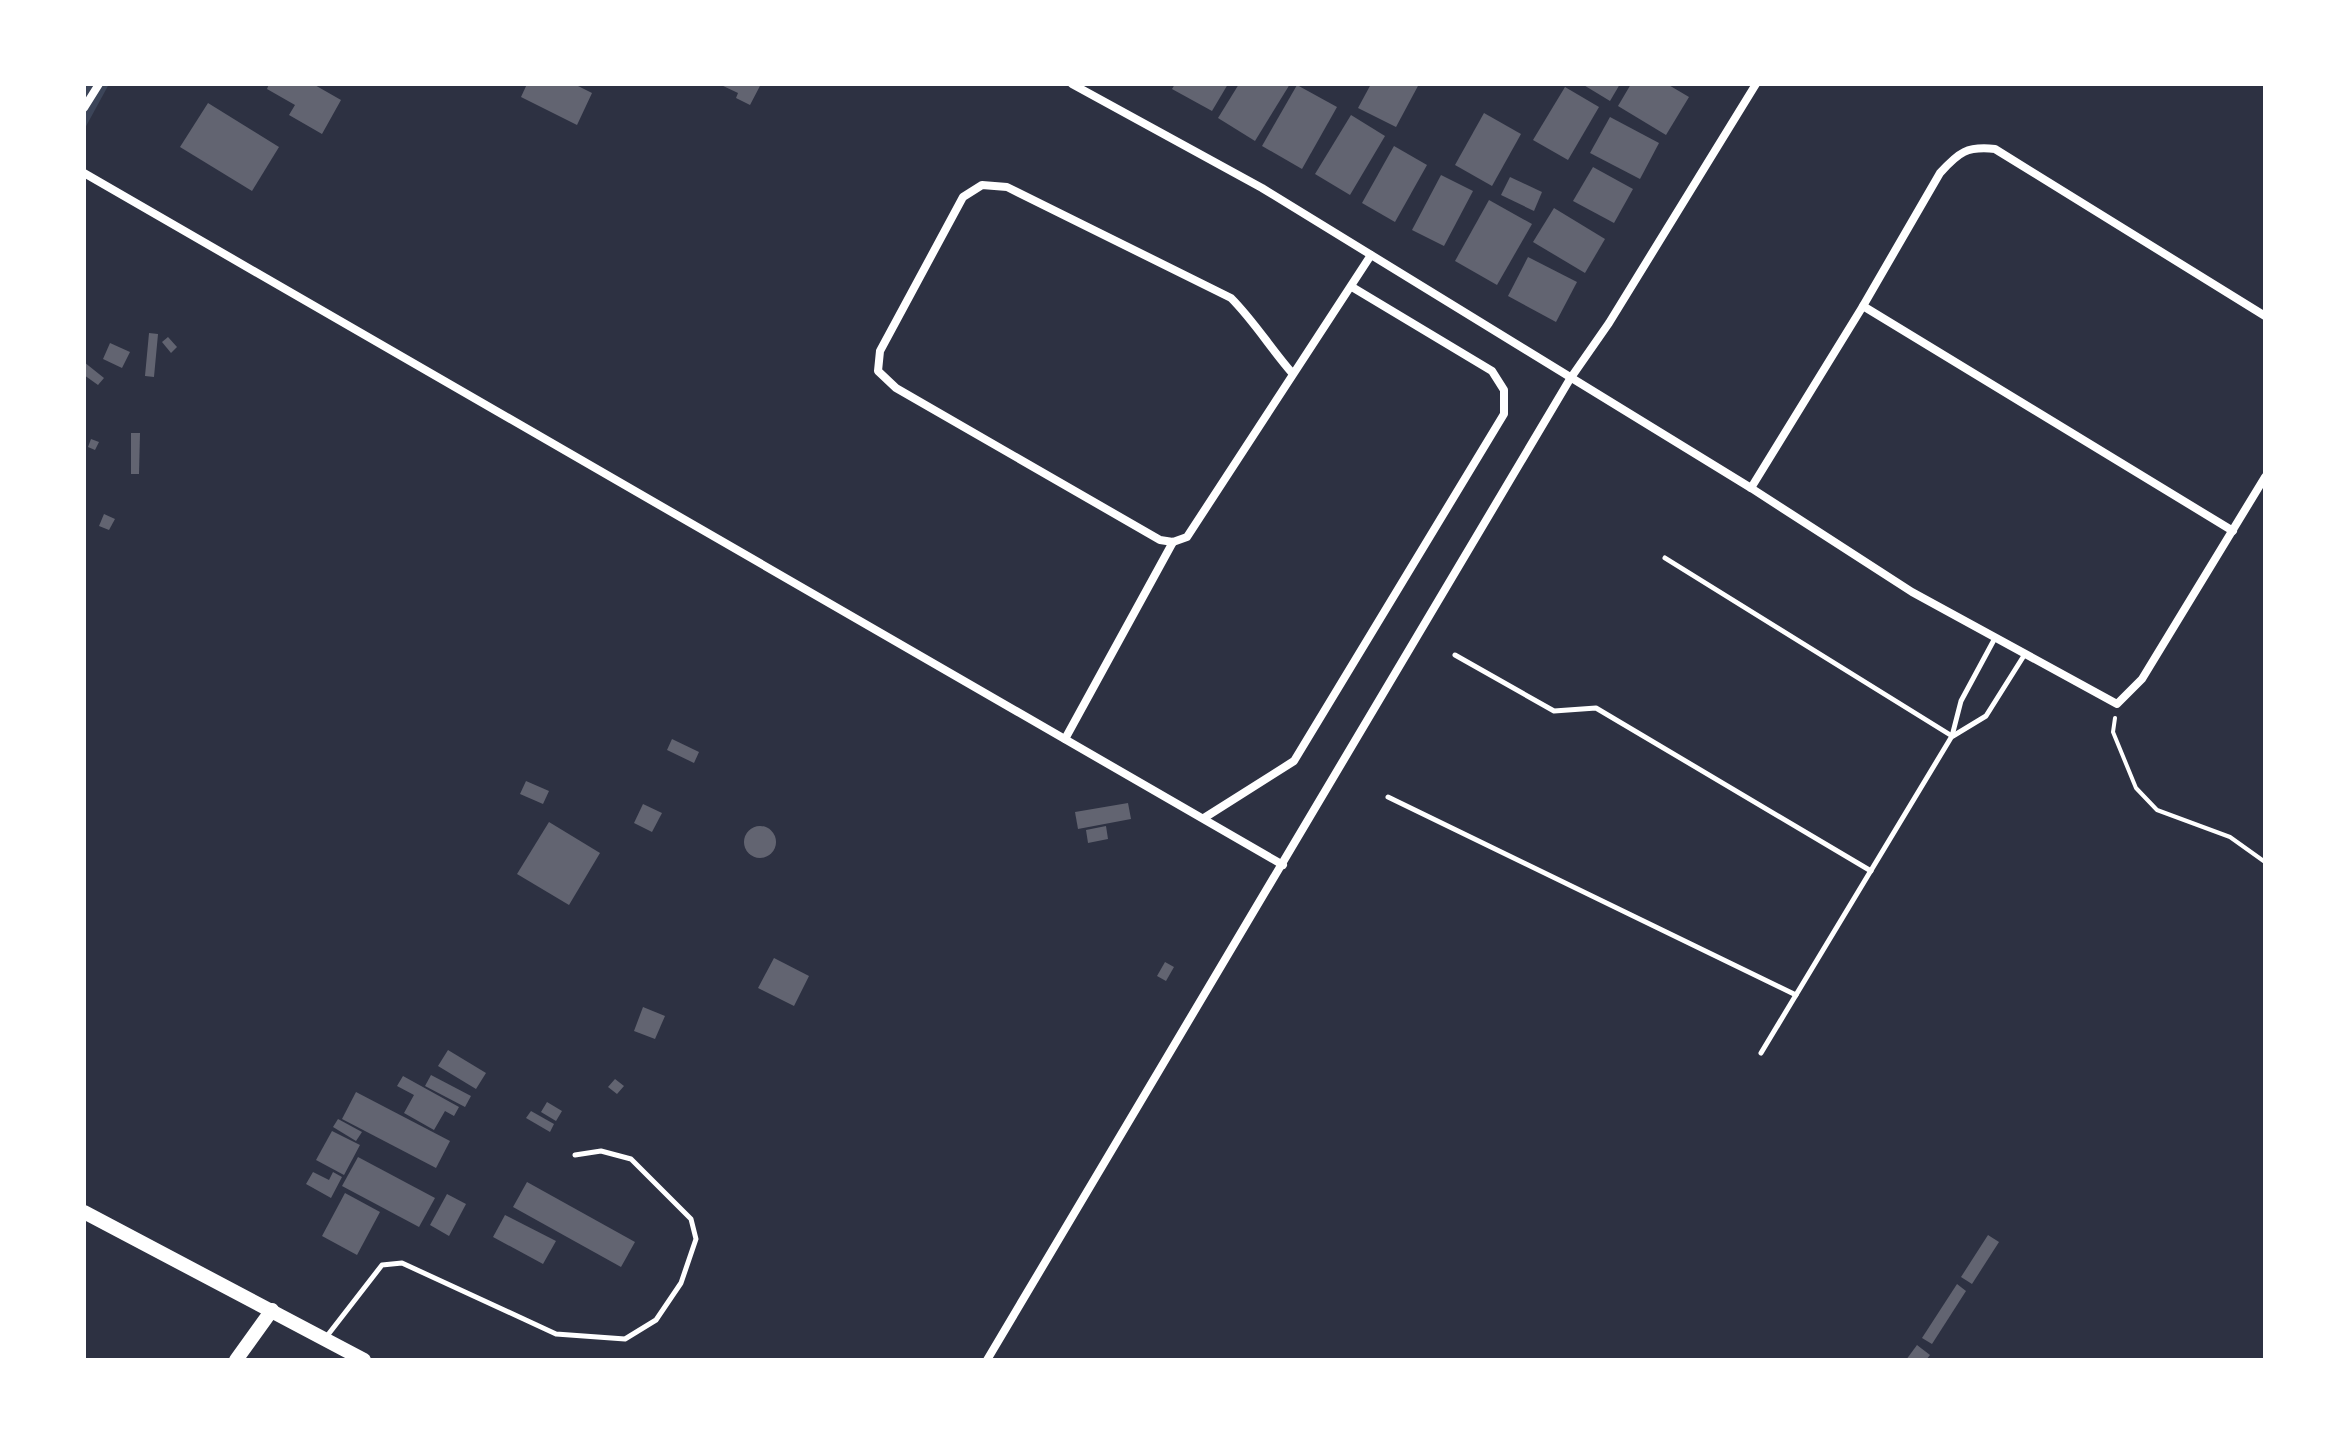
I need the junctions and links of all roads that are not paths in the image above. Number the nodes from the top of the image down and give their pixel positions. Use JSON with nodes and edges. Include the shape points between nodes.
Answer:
{"nodes":[{"id":1,"x":99,"y":84,"type":"edge"},
{"id":2,"x":1072,"y":84,"type":"edge"},
{"id":3,"x":1756,"y":84,"type":"edge"},
{"id":4,"x":84,"y":108,"type":"edge"},
{"id":5,"x":84,"y":173,"type":"edge"},
{"id":6,"x":1371,"y":255,"type":"junction"},
{"id":7,"x":1352,"y":287,"type":"junction"},
{"id":8,"x":1863,"y":306,"type":"junction"},
{"id":9,"x":2265,"y":316,"type":"edge"},
{"id":10,"x":1293,"y":374,"type":"junction"},
{"id":11,"x":1570,"y":379,"type":"junction"},
{"id":12,"x":2265,"y":477,"type":"edge"},
{"id":13,"x":1751,"y":488,"type":"junction"},
{"id":14,"x":2233,"y":531,"type":"junction"},
{"id":15,"x":1173,"y":542,"type":"junction"},
{"id":16,"x":1665,"y":558,"type":"dead end"},
{"id":17,"x":1995,"y":638,"type":"junction"},
{"id":18,"x":2025,"y":654,"type":"junction"},
{"id":19,"x":1455,"y":655,"type":"dead end"},
{"id":20,"x":1952,"y":736,"type":"junction"},
{"id":21,"x":1065,"y":739,"type":"junction"},
{"id":22,"x":1388,"y":797,"type":"dead end"},
{"id":23,"x":1204,"y":818,"type":"junction"},
{"id":24,"x":1283,"y":865,"type":"junction"},
{"id":25,"x":1871,"y":871,"type":"junction"},
{"id":26,"x":1796,"y":995,"type":"junction"},
{"id":27,"x":1761,"y":1053,"type":"dead end"},
{"id":28,"x":575,"y":1155,"type":"dead end"},
{"id":29,"x":84,"y":1212,"type":"edge"},
{"id":30,"x":272,"y":1310,"type":"junction"},
{"id":31,"x":324,"y":1340,"type":"junction"},
{"id":32,"x":236,"y":1360,"type":"edge"},
{"id":33,"x":364,"y":1360,"type":"edge"},
{"id":34,"x":987,"y":1360,"type":"edge"}],
"edges":[{"from":1,"to":4,"type":"street"},
{"from":2,"to":6,"type":"street","via":[[1262,188]]},
{"from":3,"to":11,"type":"street"},
{"from":5,"to":21,"type":"street"},
{"from":6,"to":7,"type":"street"},
{"from":6,"to":11,"type":"street"},
{"from":7,"to":10,"type":"street"},
{"from":7,"to":23,"type":"street","via":[[1492,371],[1504,390],[1504,414],[1294,761]]},
{"from":8,"to":9,"type":"street","via":[[1940,173],[1956,156],[1975,147],[1995,149]]},
{"from":8,"to":13,"type":"street"},
{"from":8,"to":14,"type":"street"},
{"from":10,"to":15,"type":"street","via":[[1187,537]]},
{"from":10,"to":15,"type":"street","via":[[1231,298],[1007,187],[982,185],[963,197],[880,351],[878,371],[896,388],[1160,540]]},
{"from":11,"to":13,"type":"street"},
{"from":11,"to":24,"type":"street"},
{"from":12,"to":14,"type":"street"},
{"from":13,"to":17,"type":"street","via":[[1912,592]]},
{"from":14,"to":18,"type":"street","via":[[2142,679],[2117,704]]},
{"from":15,"to":21,"type":"street"},
{"from":16,"to":20,"type":"lane"},
{"from":17,"to":18,"type":"street"},
{"from":17,"to":20,"type":"lane","via":[[1961,701]]},
{"from":18,"to":20,"type":"lane","via":[[1986,716]]},
{"from":19,"to":25,"type":"lane","via":[[1554,711],[1596,708]]},
{"from":20,"to":25,"type":"lane"},
{"from":21,"to":23,"type":"street"},
{"from":22,"to":26,"type":"lane"},
{"from":23,"to":24,"type":"street"},
{"from":24,"to":34,"type":"street"},
{"from":25,"to":26,"type":"lane"},
{"from":26,"to":27,"type":"lane"},
{"from":28,"to":31,"type":"lane","via":[[601,1151],[631,1159],[691,1219],[696,1239],[681,1283],[656,1320],[625,1339],[556,1334],[402,1263],[382,1265]]},
{"from":29,"to":30,"type":"street"},
{"from":30,"to":31,"type":"street"},
{"from":30,"to":32,"type":"street"},
{"from":31,"to":33,"type":"street"}]}
